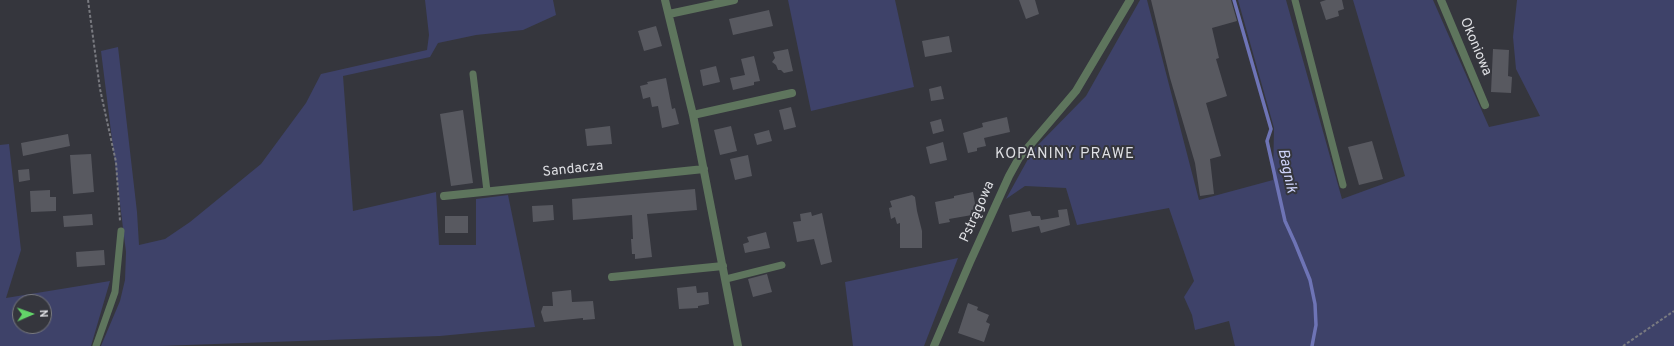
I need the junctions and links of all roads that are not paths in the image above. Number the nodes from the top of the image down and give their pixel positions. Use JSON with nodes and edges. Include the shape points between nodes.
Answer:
{"nodes":[{"id":1,"x":666,"y":0,"type":"edge"},
{"id":2,"x":734,"y":0,"type":"edge"},
{"id":3,"x":1130,"y":0,"type":"edge"},
{"id":4,"x":1295,"y":0,"type":"edge"},
{"id":5,"x":1441,"y":0,"type":"edge"},
{"id":6,"x":670,"y":14,"type":"junction"},
{"id":7,"x":473,"y":74,"type":"dead end"},
{"id":8,"x":792,"y":93,"type":"dead end"},
{"id":9,"x":1485,"y":105,"type":"dead end"},
{"id":10,"x":693,"y":115,"type":"junction"},
{"id":11,"x":704,"y":169,"type":"junction"},
{"id":12,"x":1343,"y":185,"type":"dead end"},
{"id":13,"x":487,"y":191,"type":"junction"},
{"id":14,"x":444,"y":196,"type":"dead end"},
{"id":15,"x":121,"y":231,"type":"road end"},
{"id":16,"x":782,"y":265,"type":"dead end"},
{"id":17,"x":723,"y":266,"type":"junction"},
{"id":18,"x":612,"y":276,"type":"dead end"},
{"id":19,"x":726,"y":279,"type":"junction"},
{"id":20,"x":96,"y":346,"type":"edge"},
{"id":21,"x":738,"y":346,"type":"edge"},
{"id":22,"x":934,"y":346,"type":"edge"}],
"edges":[{"from":1,"to":6,"type":"street"},
{"from":2,"to":6,"type":"street"},
{"from":3,"to":22,"type":"street","name":"Pstrągowa","via":[[1076,91],[1019,158]]},
{"from":4,"to":12,"type":"lane"},
{"from":5,"to":9,"type":"street","name":"Okoniowa"},
{"from":6,"to":10,"type":"street"},
{"from":7,"to":13,"type":"lane"},
{"from":8,"to":10,"type":"street"},
{"from":10,"to":11,"type":"street"},
{"from":11,"to":13,"type":"street","name":"Sandacza"},
{"from":11,"to":17,"type":"street"},
{"from":13,"to":14,"type":"street","name":"Sandacza"},
{"from":15,"to":20,"type":"lane","via":[[116,292]]},
{"from":16,"to":19,"type":"lane"},
{"from":17,"to":18,"type":"street"},
{"from":17,"to":19,"type":"street"},
{"from":19,"to":21,"type":"street"}]}
